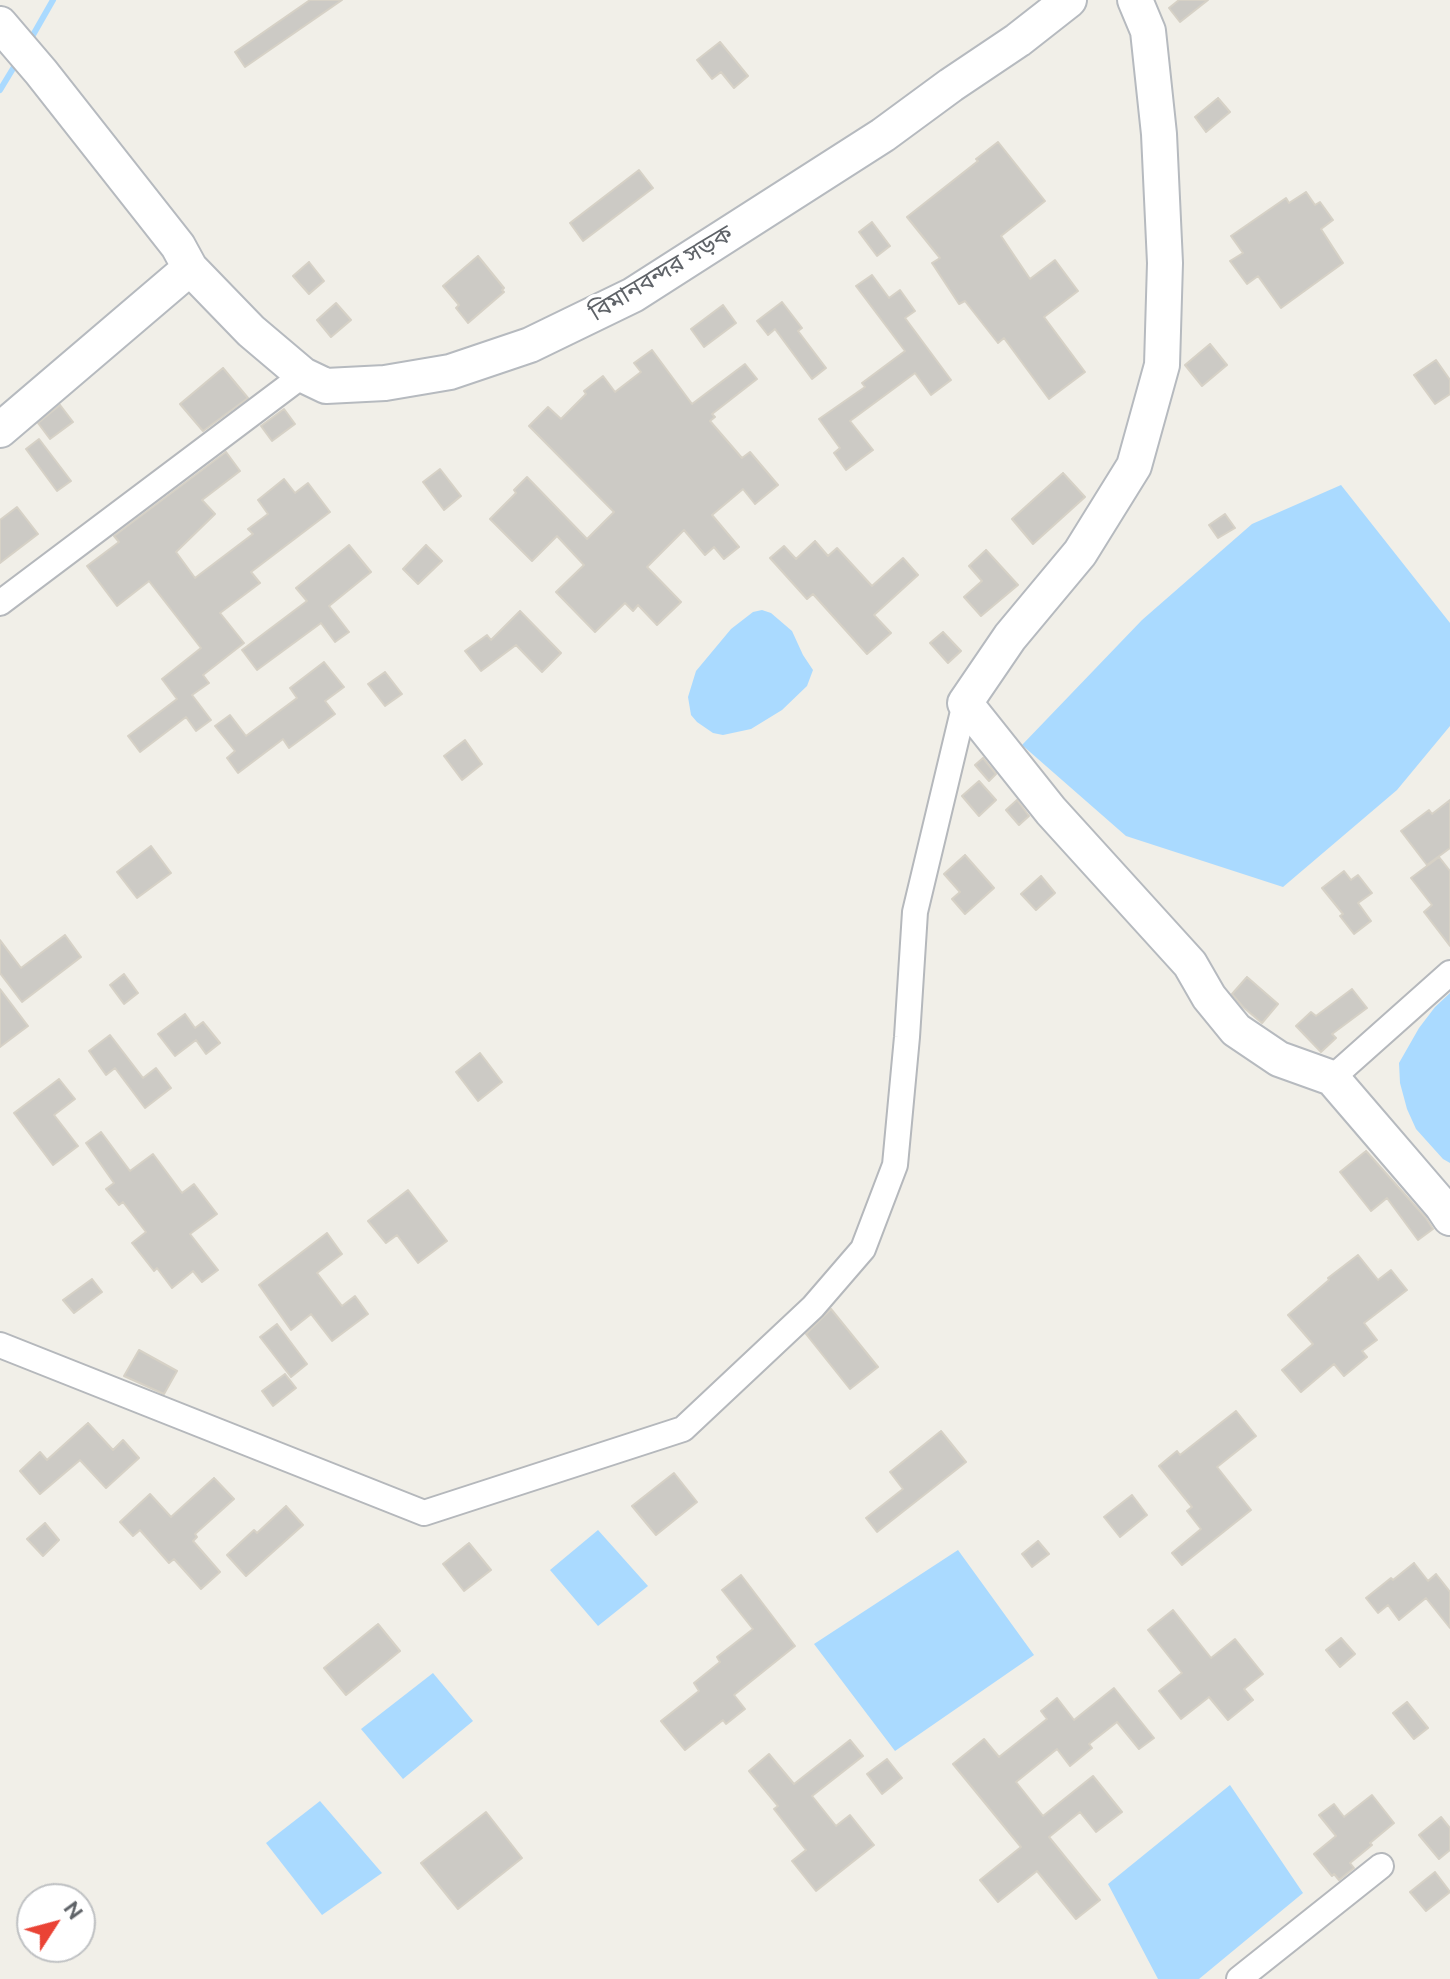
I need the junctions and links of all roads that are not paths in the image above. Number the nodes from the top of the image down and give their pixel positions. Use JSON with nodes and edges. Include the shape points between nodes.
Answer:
{"nodes":[{"id":1,"x":1069,"y":0,"type":"edge"},
{"id":2,"x":1135,"y":0,"type":"edge"},
{"id":3,"x":0,"y":24,"type":"edge"},
{"id":4,"x":190,"y":268,"type":"junction"},
{"id":5,"x":303,"y":375,"type":"junction"},
{"id":6,"x":0,"y":430,"type":"edge"},
{"id":7,"x":0,"y":603,"type":"edge"},
{"id":8,"x":965,"y":703,"type":"junction"},
{"id":9,"x":1450,"y":973,"type":"edge"},
{"id":10,"x":1332,"y":1078,"type":"junction"},
{"id":11,"x":1450,"y":1218,"type":"edge"},
{"id":12,"x":0,"y":1345,"type":"edge"},
{"id":13,"x":1381,"y":1866,"type":"dead end"},
{"id":14,"x":1239,"y":1979,"type":"edge"}],
"edges":[{"from":1,"to":5,"type":"main road","name":"বিমানবন্দর সড়ক","via":[[883,135],[633,295],[530,345],[450,372],[326,386]]},
{"from":2,"to":8,"type":"main road","via":[[1148,31],[1159,134],[1165,263],[1162,365],[1134,466],[1080,553],[1010,637]]},
{"from":3,"to":4,"type":"main road","name":"বিমানবন্দর সড়ক","via":[[178,246]]},
{"from":4,"to":5,"type":"main road","name":"বিমানবন্দর সড়ক"},
{"from":4,"to":6,"type":"main road"},
{"from":5,"to":7,"type":"street"},
{"from":8,"to":10,"type":"main road","via":[[1051,811],[1190,964],[1236,1030],[1279,1059]]},
{"from":8,"to":12,"type":"street","via":[[915,912],[895,1165],[863,1249],[813,1307],[683,1429],[424,1513]]},
{"from":9,"to":10,"type":"street"},
{"from":10,"to":11,"type":"main road"},
{"from":13,"to":14,"type":"street"}]}
